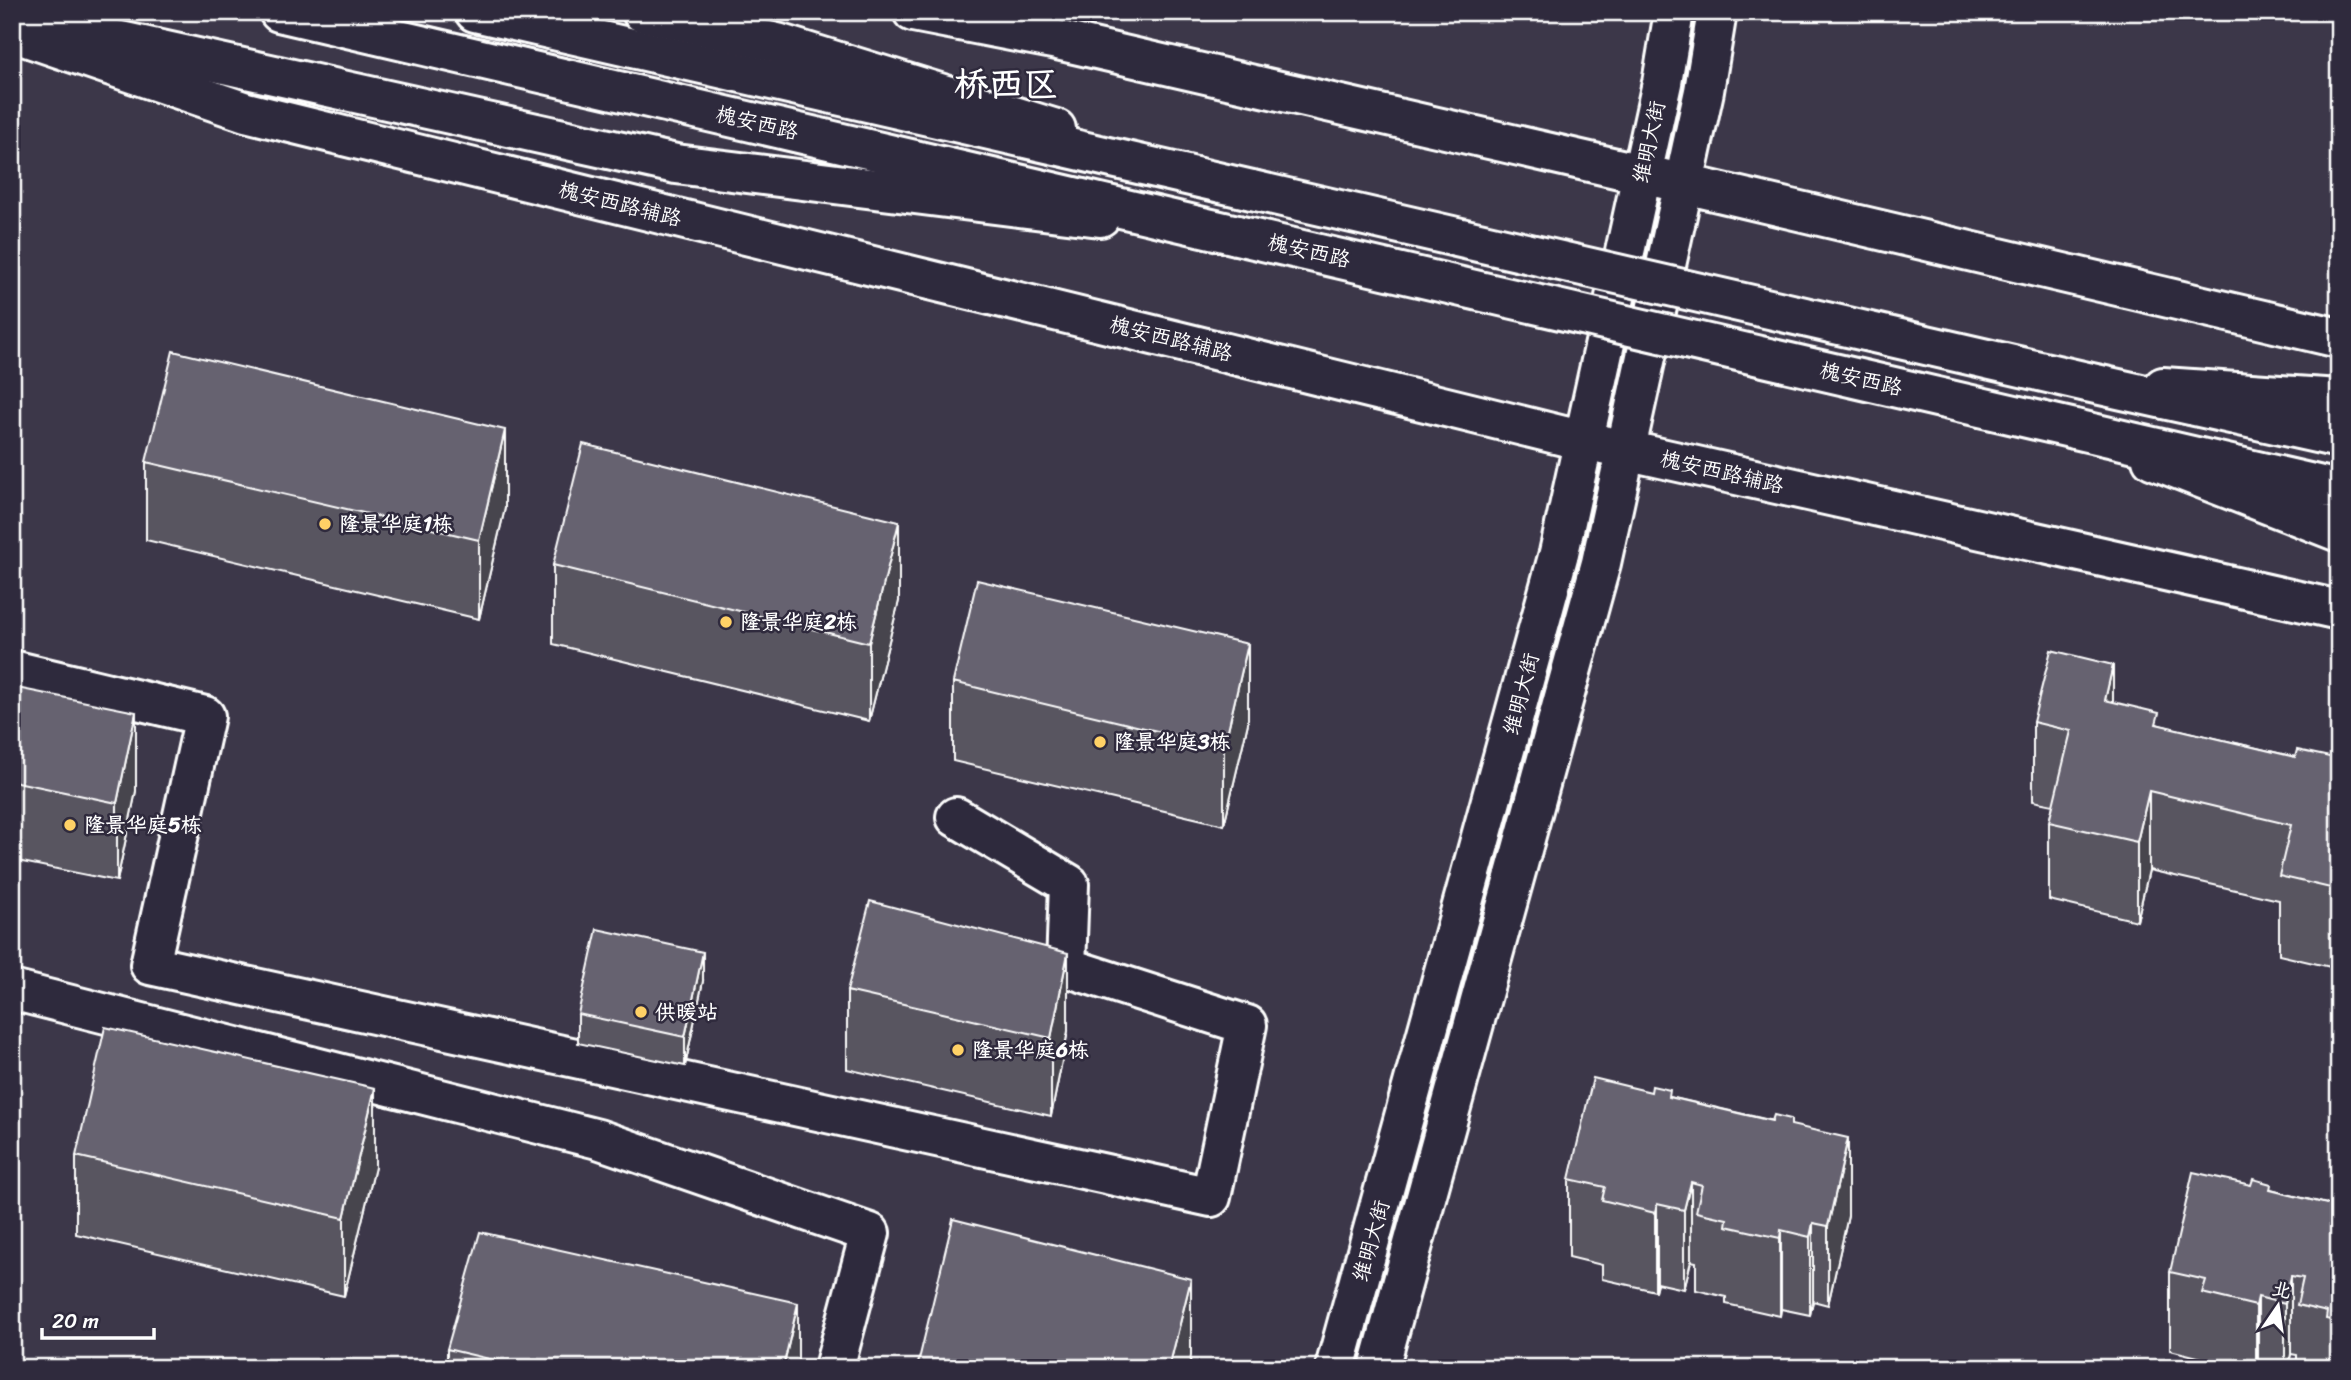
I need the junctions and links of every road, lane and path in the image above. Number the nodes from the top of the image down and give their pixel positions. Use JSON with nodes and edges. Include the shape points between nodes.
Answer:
{"nodes":[{"id":1,"x":279,"y":12,"type":"edge"},
{"id":2,"x":475,"y":12,"type":"edge"},
{"id":3,"x":642,"y":12,"type":"edge"},
{"id":4,"x":914,"y":12,"type":"edge"},
{"id":5,"x":1674,"y":12,"type":"edge"},
{"id":6,"x":1717,"y":12,"type":"edge"},
{"id":7,"x":12,"y":17,"type":"edge"},
{"id":8,"x":12,"y":32,"type":"edge"},
{"id":9,"x":1642,"y":174,"type":"junction"},
{"id":10,"x":1684,"y":183,"type":"junction"},
{"id":11,"x":1252,"y":190,"type":"junction"},
{"id":12,"x":1237,"y":235,"type":"junction"},
{"id":13,"x":2339,"y":338,"type":"edge"},
{"id":14,"x":2088,"y":382,"type":"junction"},
{"id":15,"x":2339,"y":400,"type":"edge"},
{"id":16,"x":2075,"y":429,"type":"junction"},
{"id":17,"x":2339,"y":438,"type":"edge"},
{"id":18,"x":1584,"y":441,"type":"junction"},
{"id":19,"x":1625,"y":450,"type":"junction"},
{"id":20,"x":2339,"y":490,"type":"edge"},
{"id":21,"x":2339,"y":532,"type":"edge"},
{"id":22,"x":2339,"y":610,"type":"edge"},
{"id":23,"x":12,"y":670,"type":"edge"},
{"id":24,"x":956,"y":817,"type":"dead end"},
{"id":25,"x":12,"y":990,"type":"edge"},
{"id":26,"x":834,"y":1368,"type":"edge"},
{"id":27,"x":1335,"y":1368,"type":"edge"},
{"id":28,"x":1379,"y":1368,"type":"edge"}],
"edges":[{"from":1,"to":12,"type":"main road","name":"槐安西路"},
{"from":2,"to":11,"type":"main road"},
{"from":3,"to":11,"type":"main road","via":[[777,43]]},
{"from":4,"to":9,"type":"main road","via":[[1053,39]]},
{"from":5,"to":9,"type":"main road","name":"维明大街"},
{"from":6,"to":10,"type":"main road","name":"维明大街"},
{"from":7,"to":12,"type":"main road","via":[[676,164]]},
{"from":8,"to":18,"type":"main road","name":"槐安西路辅路","via":[[246,112]]},
{"from":9,"to":10,"type":"main road"},
{"from":9,"to":18,"type":"main road","name":"维明大街"},
{"from":10,"to":13,"type":"main road"},
{"from":10,"to":19,"type":"main road","name":"维明大街"},
{"from":11,"to":14,"type":"main road","bridge":true},
{"from":12,"to":16,"type":"main road","name":"槐安西路","bridge":true},
{"from":14,"to":15,"type":"main road"},
{"from":14,"to":17,"type":"main road"},
{"from":16,"to":20,"type":"main road","name":"槐安西路"},
{"from":16,"to":21,"type":"main road"},
{"from":18,"to":19,"type":"main road","name":"槐安西路辅路"},
{"from":18,"to":27,"type":"main road","name":"维明大街","via":[[1556,566]]},
{"from":19,"to":22,"type":"main road","name":"槐安西路辅路"},
{"from":19,"to":28,"type":"main road","name":"维明大街","via":[[1601,564]]},
{"from":23,"to":24,"type":"main road","via":[[205,716],[149,965],[1210,1197],[1247,1025],[1066,967],[1069,884]]},
{"from":25,"to":26,"type":"main road","via":[[598,1139],[870,1233]]}]}
